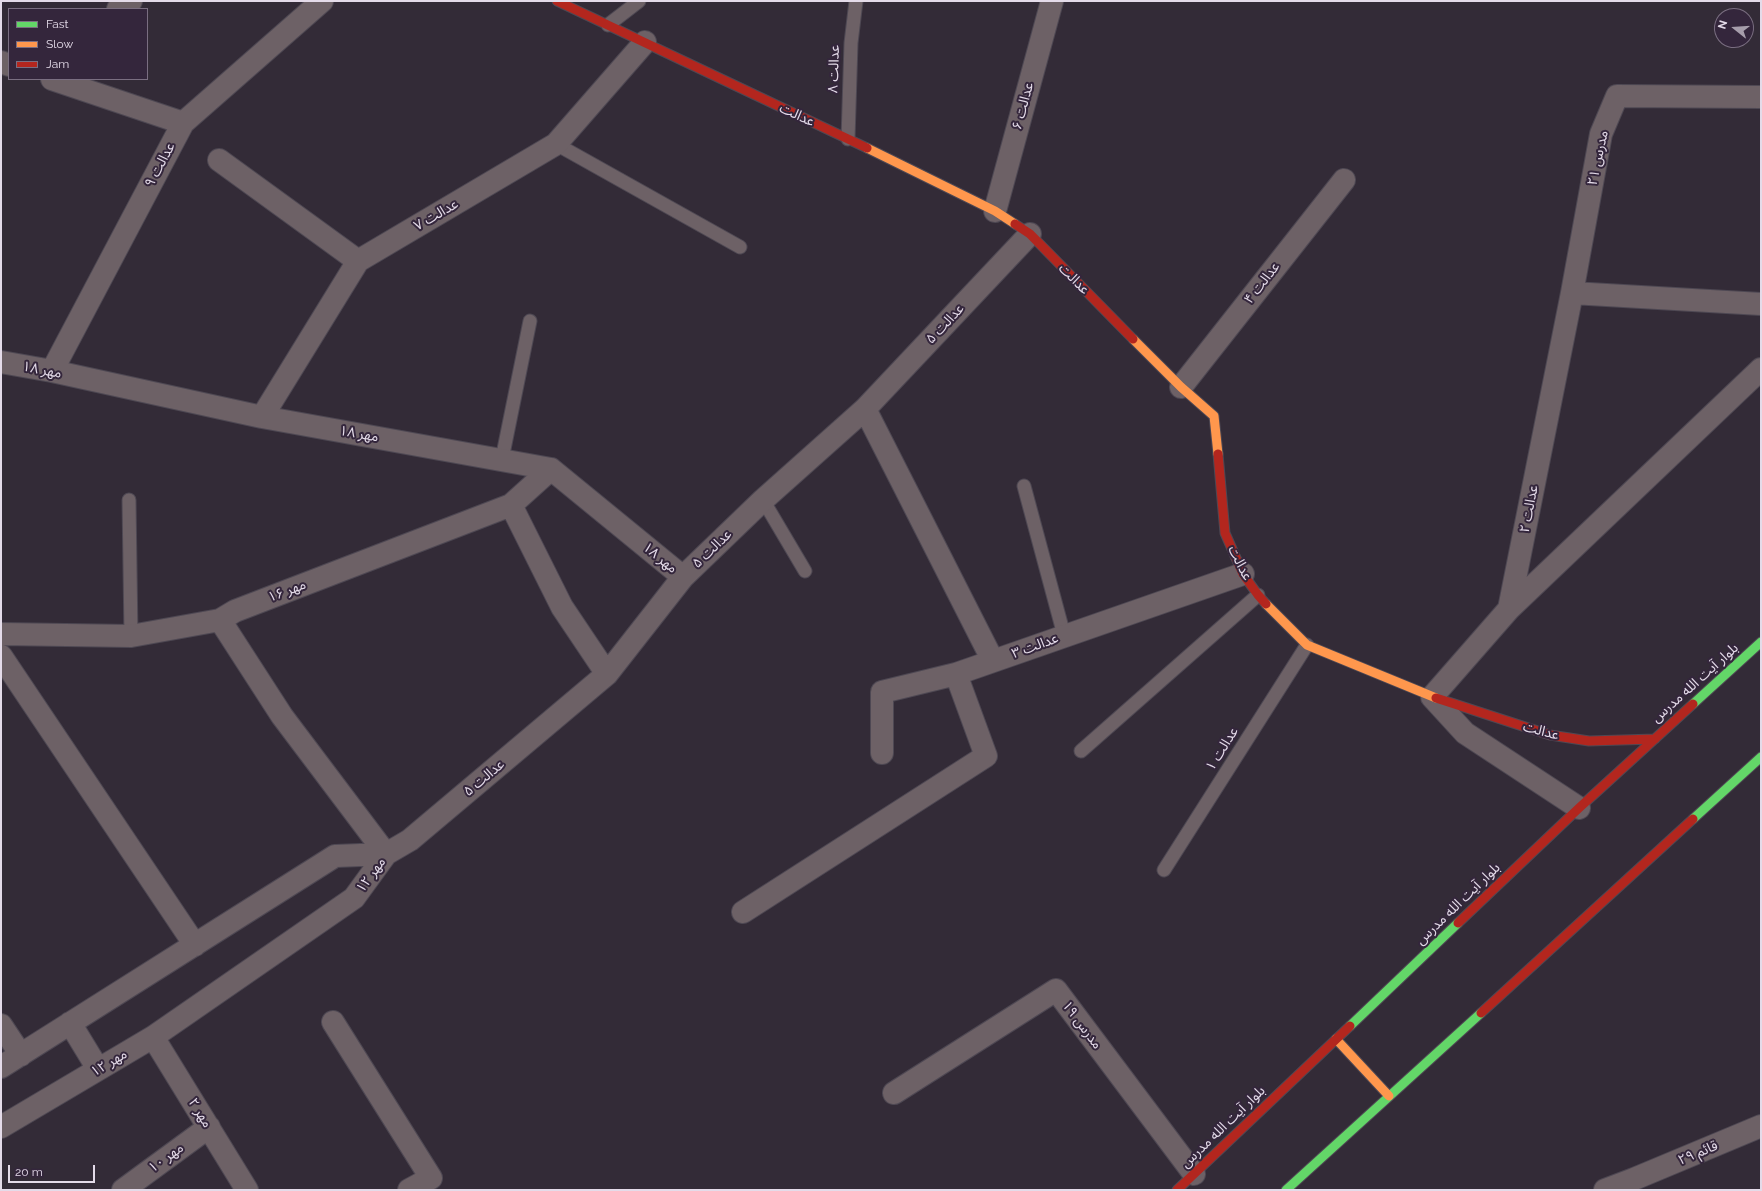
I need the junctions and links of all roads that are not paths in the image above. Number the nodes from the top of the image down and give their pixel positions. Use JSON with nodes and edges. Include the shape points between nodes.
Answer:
{"nodes":[{"id":1,"x":131,"y":1,"type":"edge"},
{"id":2,"x":322,"y":1,"type":"edge"},
{"id":3,"x":557,"y":1,"type":"edge"},
{"id":4,"x":639,"y":1,"type":"edge"},
{"id":5,"x":856,"y":1,"type":"edge"},
{"id":6,"x":1052,"y":1,"type":"edge"},
{"id":7,"x":582,"y":7,"type":"edge"},
{"id":8,"x":120,"y":8,"type":"edge"},
{"id":9,"x":608,"y":25,"type":"junction"},
{"id":10,"x":645,"y":42,"type":"junction"},
{"id":11,"x":55,"y":80,"type":"edge"},
{"id":12,"x":1761,"y":97,"type":"edge"},
{"id":13,"x":183,"y":123,"type":"junction"},
{"id":14,"x":848,"y":139,"type":"junction"},
{"id":15,"x":556,"y":144,"type":"junction"},
{"id":16,"x":219,"y":160,"type":"dead end"},
{"id":17,"x":1344,"y":180,"type":"dead end"},
{"id":18,"x":995,"y":210,"type":"junction"},
{"id":19,"x":1030,"y":234,"type":"junction"},
{"id":20,"x":740,"y":248,"type":"dead end"},
{"id":21,"x":358,"y":261,"type":"junction"},
{"id":22,"x":1572,"y":293,"type":"junction"},
{"id":23,"x":1761,"y":304,"type":"edge"},
{"id":24,"x":530,"y":320,"type":"dead end"},
{"id":25,"x":1,"y":362,"type":"edge"},
{"id":26,"x":1761,"y":370,"type":"edge"},
{"id":27,"x":52,"y":371,"type":"junction"},
{"id":28,"x":1181,"y":387,"type":"junction"},
{"id":29,"x":865,"y":409,"type":"junction"},
{"id":30,"x":262,"y":417,"type":"junction"},
{"id":31,"x":502,"y":459,"type":"junction"},
{"id":32,"x":551,"y":469,"type":"junction"},
{"id":33,"x":1024,"y":486,"type":"dead end"},
{"id":34,"x":129,"y":500,"type":"dead end"},
{"id":35,"x":763,"y":500,"type":"junction"},
{"id":36,"x":511,"y":506,"type":"junction"},
{"id":37,"x":805,"y":571,"type":"dead end"},
{"id":38,"x":1243,"y":574,"type":"junction"},
{"id":39,"x":683,"y":576,"type":"junction"},
{"id":40,"x":1258,"y":594,"type":"junction"},
{"id":41,"x":1510,"y":609,"type":"junction"},
{"id":42,"x":220,"y":620,"type":"junction"},
{"id":43,"x":1,"y":634,"type":"edge"},
{"id":44,"x":1064,"y":635,"type":"junction"},
{"id":45,"x":131,"y":636,"type":"junction"},
{"id":46,"x":1761,"y":642,"type":"edge"},
{"id":47,"x":1307,"y":645,"type":"junction"},
{"id":48,"x":1,"y":656,"type":"edge"},
{"id":49,"x":992,"y":660,"type":"junction"},
{"id":50,"x":608,"y":674,"type":"junction"},
{"id":51,"x":956,"y":674,"type":"junction"},
{"id":52,"x":1432,"y":697,"type":"junction"},
{"id":53,"x":1655,"y":739,"type":"junction"},
{"id":54,"x":1081,"y":751,"type":"dead end"},
{"id":55,"x":882,"y":753,"type":"dead end"},
{"id":56,"x":1760,"y":759,"type":"edge"},
{"id":57,"x":1579,"y":808,"type":"junction"},
{"id":58,"x":386,"y":854,"type":"junction"},
{"id":59,"x":1164,"y":870,"type":"dead end"},
{"id":60,"x":743,"y":912,"type":"dead end"},
{"id":61,"x":195,"y":945,"type":"junction"},
{"id":62,"x":70,"y":1022,"type":"junction"},
{"id":63,"x":333,"y":1022,"type":"dead end"},
{"id":64,"x":1,"y":1025,"type":"edge"},
{"id":65,"x":153,"y":1037,"type":"junction"},
{"id":66,"x":1336,"y":1039,"type":"junction"},
{"id":67,"x":21,"y":1055,"type":"junction"},
{"id":68,"x":1,"y":1067,"type":"edge"},
{"id":69,"x":98,"y":1069,"type":"junction"},
{"id":70,"x":894,"y":1093,"type":"dead end"},
{"id":71,"x":1389,"y":1096,"type":"junction"},
{"id":72,"x":1761,"y":1126,"type":"edge"},
{"id":73,"x":1,"y":1127,"type":"edge"},
{"id":74,"x":209,"y":1127,"type":"junction"},
{"id":75,"x":1194,"y":1174,"type":"junction"},
{"id":76,"x":1641,"y":1185,"type":"edge"},
{"id":77,"x":123,"y":1190,"type":"edge"},
{"id":78,"x":246,"y":1190,"type":"edge"},
{"id":79,"x":410,"y":1190,"type":"edge"},
{"id":80,"x":1178,"y":1190,"type":"edge"},
{"id":81,"x":1286,"y":1190,"type":"edge"},
{"id":82,"x":1605,"y":1190,"type":"edge"}],
"edges":[{"from":1,"to":8,"type":"street"},
{"from":2,"to":13,"type":"street","name":"عدالت ۹"},
{"from":3,"to":7,"type":"main road","name":"عدالت"},
{"from":4,"to":9,"type":"lane"},
{"from":5,"to":14,"type":"lane","name":"عدالت ۸","via":[[851,43]]},
{"from":6,"to":18,"type":"street","name":"عدالت ۶"},
{"from":7,"to":9,"type":"main road","name":"عدالت"},
{"from":9,"to":10,"type":"main road","name":"عدالت"},
{"from":10,"to":14,"type":"main road","name":"عدالت"},
{"from":10,"to":15,"type":"street","name":"عدالت ۷"},
{"from":11,"to":13,"type":"street"},
{"from":12,"to":22,"type":"street","name":"مدرس ۲۱","via":[[1617,96],[1601,134]]},
{"from":13,"to":27,"type":"street","name":"عدالت ۹"},
{"from":14,"to":18,"type":"main road","name":"عدالت"},
{"from":15,"to":20,"type":"lane"},
{"from":15,"to":21,"type":"street","name":"عدالت ۷"},
{"from":16,"to":21,"type":"street"},
{"from":17,"to":28,"type":"street","name":"عدالت ۴"},
{"from":18,"to":19,"type":"main road","name":"عدالت"},
{"from":19,"to":28,"type":"main road","name":"عدالت"},
{"from":19,"to":29,"type":"street","name":"عدالت ۵"},
{"from":21,"to":30,"type":"street","name":"عدالت ۷"},
{"from":22,"to":23,"type":"street"},
{"from":22,"to":41,"type":"street","name":"عدالت ۲"},
{"from":24,"to":31,"type":"lane"},
{"from":25,"to":27,"type":"street","name":"مهر ۱۸"},
{"from":26,"to":41,"type":"street"},
{"from":27,"to":30,"type":"street","name":"مهر ۱۸"},
{"from":28,"to":38,"type":"main road","name":"عدالت","via":[[1214,416],[1225,532]]},
{"from":29,"to":35,"type":"street","name":"عدالت ۵"},
{"from":29,"to":49,"type":"street"},
{"from":30,"to":31,"type":"street","name":"مهر ۱۸"},
{"from":31,"to":32,"type":"street","name":"مهر ۱۸"},
{"from":32,"to":36,"type":"street","name":"مهر ۱۶"},
{"from":32,"to":39,"type":"street","name":"مهر ۱۸"},
{"from":33,"to":44,"type":"lane"},
{"from":34,"to":45,"type":"lane"},
{"from":35,"to":37,"type":"lane"},
{"from":35,"to":39,"type":"street","name":"عدالت ۵"},
{"from":36,"to":42,"type":"street","name":"مهر ۱۶","via":[[235,611]]},
{"from":36,"to":50,"type":"street","via":[[562,607]]},
{"from":38,"to":40,"type":"main road","name":"عدالت"},
{"from":38,"to":44,"type":"street","name":"عدالت ۳"},
{"from":39,"to":50,"type":"street","name":"عدالت ۵"},
{"from":40,"to":47,"type":"main road","name":"عدالت"},
{"from":40,"to":54,"type":"lane"},
{"from":41,"to":52,"type":"street"},
{"from":42,"to":45,"type":"street","name":"مهر ۱۶"},
{"from":42,"to":58,"type":"street","via":[[282,716]]},
{"from":43,"to":45,"type":"street","name":"مهر ۱۶"},
{"from":44,"to":49,"type":"street","name":"عدالت ۳"},
{"from":46,"to":53,"type":"main road","name":"بلوار آیت الله مدرس"},
{"from":47,"to":52,"type":"main road","name":"عدالت"},
{"from":47,"to":59,"type":"lane","name":"عدالت ۱"},
{"from":48,"to":61,"type":"street"},
{"from":49,"to":51,"type":"street","name":"عدالت ۳"},
{"from":50,"to":58,"type":"street","name":"عدالت ۵","via":[[410,840]]},
{"from":51,"to":55,"type":"street","name":"عدالت ۳","via":[[882,692]]},
{"from":51,"to":60,"type":"street","via":[[986,756]]},
{"from":52,"to":53,"type":"main road","name":"عدالت","via":[[1550,735],[1589,740]]},
{"from":52,"to":57,"type":"street","name":"عدالت","via":[[1465,733]]},
{"from":53,"to":57,"type":"main road","name":"بلوار آیت الله مدرس"},
{"from":56,"to":71,"type":"main road"},
{"from":57,"to":66,"type":"main road","name":"بلوار آیت الله مدرس"},
{"from":58,"to":61,"type":"street","name":"مهر ۱۲","via":[[335,856]]},
{"from":58,"to":65,"type":"street","name":"مهر ۱۲","via":[[354,898]]},
{"from":61,"to":62,"type":"street","name":"مهر ۱۲"},
{"from":62,"to":67,"type":"street","name":"مهر ۱۲"},
{"from":62,"to":69,"type":"street"},
{"from":63,"to":79,"type":"street","via":[[431,1178]]},
{"from":64,"to":67,"type":"street"},
{"from":65,"to":69,"type":"street","name":"مهر ۱۲"},
{"from":65,"to":74,"type":"street","name":"مهر ۲"},
{"from":66,"to":71,"type":"main road"},
{"from":66,"to":75,"type":"main road","name":"بلوار آیت الله مدرس"},
{"from":67,"to":68,"type":"street","name":"مهر ۱۲"},
{"from":69,"to":73,"type":"street","name":"مهر ۱۲"},
{"from":70,"to":75,"type":"street","name":"مدرس ۱۹","via":[[1056,990]]},
{"from":71,"to":81,"type":"main road"},
{"from":72,"to":76,"type":"street","name":"قائم ۲۹"},
{"from":74,"to":77,"type":"street","name":"مهر ۱۰"},
{"from":74,"to":78,"type":"street","name":"مهر ۲"},
{"from":75,"to":80,"type":"main road","name":"بلوار آیت الله مدرس"},
{"from":76,"to":82,"type":"street","name":"قائم ۲۹"}]}
